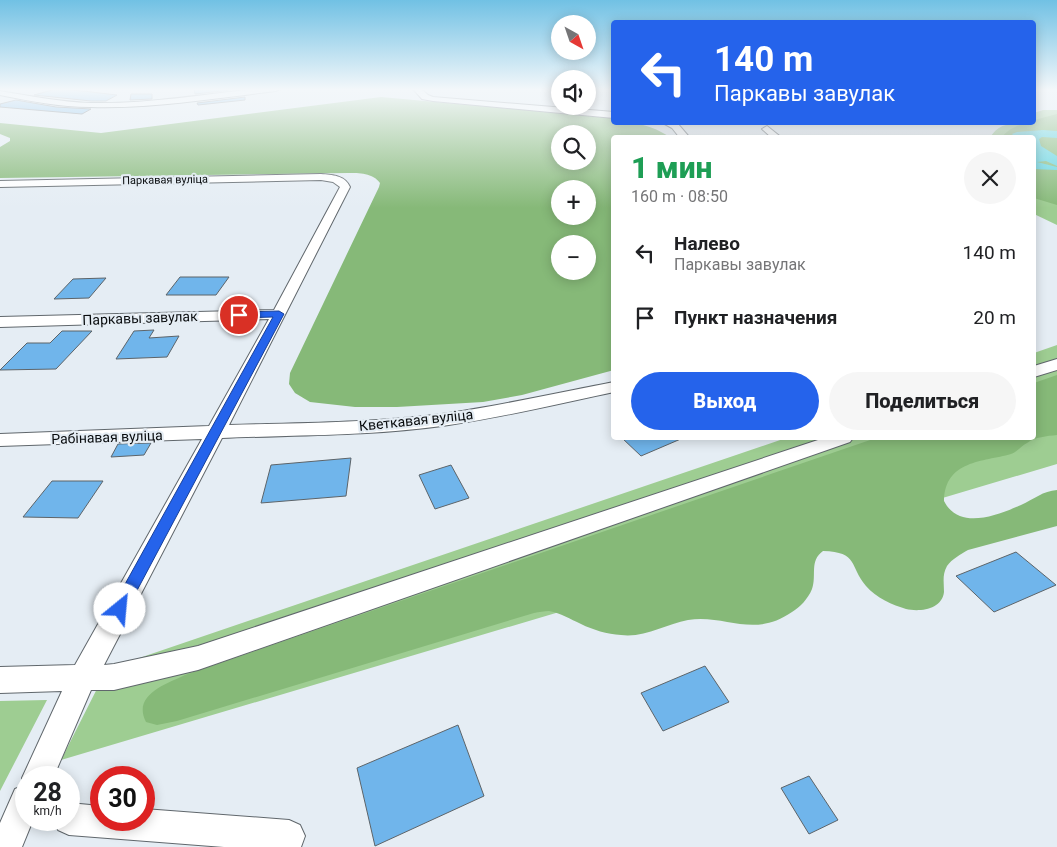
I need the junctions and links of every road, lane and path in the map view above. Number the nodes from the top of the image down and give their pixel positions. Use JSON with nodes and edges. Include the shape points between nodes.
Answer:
{"nodes":[{"id":1,"x":767,"y":129,"type":"dead end"},
{"id":2,"x":774,"y":135,"type":"edge"},
{"id":3,"x":0,"y":184,"type":"edge"},
{"id":4,"x":279,"y":314,"type":"junction"},
{"id":5,"x":0,"y":322,"type":"edge"},
{"id":6,"x":1057,"y":364,"type":"edge"},
{"id":7,"x":1036,"y":371,"type":"edge"},
{"id":8,"x":611,"y":387,"type":"edge"},
{"id":9,"x":215,"y":433,"type":"junction"},
{"id":10,"x":0,"y":440,"type":"edge"},
{"id":11,"x":836,"y":440,"type":"edge"},
{"id":12,"x":82,"y":679,"type":"junction"},
{"id":13,"x":0,"y":680,"type":"edge"},
{"id":14,"x":42,"y":766,"type":"edge"},
{"id":15,"x":80,"y":820,"type":"edge"},
{"id":16,"x":15,"y":829,"type":"edge"},
{"id":17,"x":289,"y":836,"type":"dead end"},
{"id":18,"x":6,"y":847,"type":"edge"}],
"edges":[{"from":1,"to":2,"type":"street"},
{"from":3,"to":4,"type":"street","name":"Паркавая вуліца","via":[[330,177],[344,184],[344,190]]},
{"from":4,"to":5,"type":"street","name":"Паркавы завулак"},
{"from":4,"to":9,"type":"street"},
{"from":6,"to":7,"type":"street"},
{"from":8,"to":9,"type":"street","name":"Кветкавая вуліца","via":[[441,420]]},
{"from":9,"to":10,"type":"street","name":"Рабінавая вуліца"},
{"from":9,"to":12,"type":"street"},
{"from":11,"to":12,"type":"street","via":[[207,655],[153,670]]},
{"from":12,"to":13,"type":"street"},
{"from":12,"to":14,"type":"street"},
{"from":15,"to":17,"type":"street"},
{"from":16,"to":18,"type":"street"}]}
